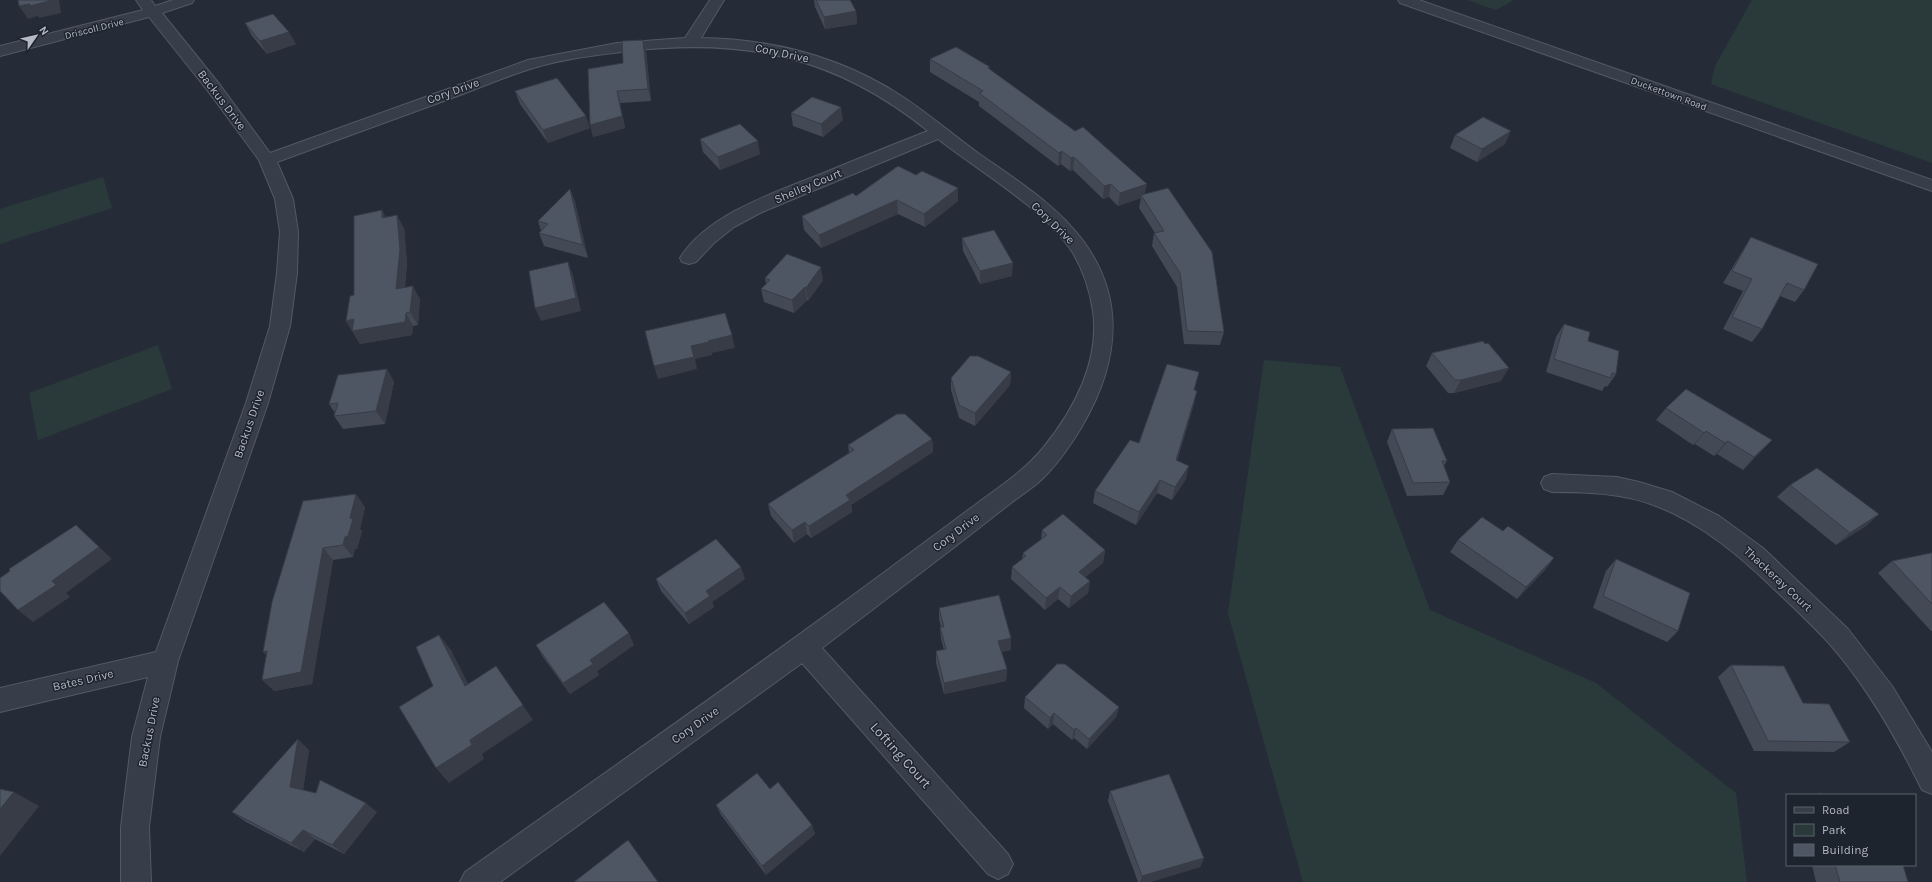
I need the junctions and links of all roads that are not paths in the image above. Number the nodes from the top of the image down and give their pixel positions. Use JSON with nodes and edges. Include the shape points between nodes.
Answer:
{"nodes":[{"id":1,"x":186,"y":0,"type":"edge"},
{"id":2,"x":717,"y":0,"type":"edge"},
{"id":3,"x":1405,"y":0,"type":"edge"},
{"id":4,"x":148,"y":6,"type":"edge"},
{"id":5,"x":690,"y":43,"type":"junction"},
{"id":6,"x":0,"y":51,"type":"edge"},
{"id":7,"x":939,"y":132,"type":"junction"},
{"id":8,"x":267,"y":160,"type":"junction"},
{"id":9,"x":1932,"y":186,"type":"edge"},
{"id":10,"x":689,"y":258,"type":"dead end"},
{"id":11,"x":1552,"y":483,"type":"dead end"},
{"id":12,"x":804,"y":647,"type":"junction"},
{"id":13,"x":165,"y":660,"type":"junction"},
{"id":14,"x":0,"y":700,"type":"edge"},
{"id":15,"x":1932,"y":780,"type":"edge"},
{"id":16,"x":998,"y":864,"type":"dead end"},
{"id":17,"x":136,"y":882,"type":"edge"},
{"id":18,"x":475,"y":882,"type":"edge"}],
"edges":[{"from":1,"to":4,"type":"street","name":"Driscoll Drive"},
{"from":2,"to":5,"type":"street"},
{"from":3,"to":9,"type":"street","name":"Duckettown Road"},
{"from":4,"to":6,"type":"street","name":"Driscoll Drive"},
{"from":4,"to":8,"type":"street","name":"Backus Drive","via":[[214,88]]},
{"from":5,"to":7,"type":"street","name":"Cory Drive","via":[[760,47],[824,63],[866,81]]},
{"from":5,"to":8,"type":"street","name":"Cory Drive","via":[[608,49],[532,63]]},
{"from":7,"to":10,"type":"street","name":"Shelley Court","via":[[756,208],[728,223],[707,239]]},
{"from":7,"to":12,"type":"street","name":"Cory Drive","via":[[1043,211],[1076,244],[1091,269],[1101,299],[1104,327],[1101,358],[1080,413],[1056,449],[1034,472]]},
{"from":8,"to":13,"type":"street","name":"Backus Drive","via":[[284,199],[289,232],[287,274],[280,326],[255,410]]},
{"from":11,"to":15,"type":"street","name":"Thackeray Court","via":[[1599,483],[1639,490],[1676,504],[1731,537],[1781,578],[1847,645],[1887,700]]},
{"from":12,"to":16,"type":"street","name":"Lofting Court"},
{"from":12,"to":18,"type":"street","name":"Cory Drive"},
{"from":13,"to":14,"type":"street","name":"Bates Drive"},
{"from":13,"to":17,"type":"street","name":"Backus Drive","via":[[146,737],[135,827]]}]}
